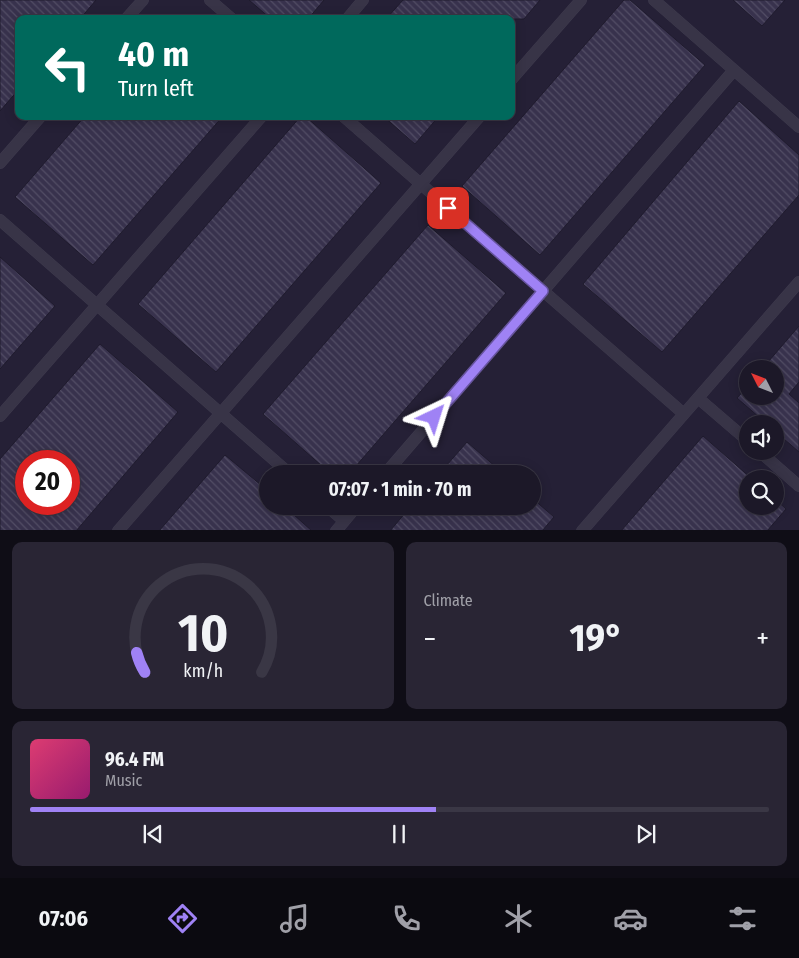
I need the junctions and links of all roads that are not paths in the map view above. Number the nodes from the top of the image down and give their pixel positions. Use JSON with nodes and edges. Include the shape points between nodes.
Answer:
{"nodes":[{"id":1,"x":143,"y":0,"type":"edge"},
{"id":2,"x":210,"y":0,"type":"edge"},
{"id":3,"x":363,"y":0,"type":"edge"},
{"id":4,"x":581,"y":0,"type":"edge"},
{"id":5,"x":654,"y":0,"type":"edge"},
{"id":6,"x":130,"y":15,"type":"edge"},
{"id":7,"x":227,"y":15,"type":"edge"},
{"id":8,"x":350,"y":15,"type":"edge"},
{"id":9,"x":734,"y":70,"type":"junction"},
{"id":10,"x":515,"y":75,"type":"edge"},
{"id":11,"x":38,"y":120,"type":"edge"},
{"id":12,"x":259,"y":120,"type":"edge"},
{"id":13,"x":348,"y":120,"type":"edge"},
{"id":14,"x":477,"y":120,"type":"edge"},
{"id":15,"x":799,"y":127,"type":"edge"},
{"id":16,"x":0,"y":163,"type":"edge"},
{"id":17,"x":421,"y":184,"type":"junction"},
{"id":18,"x":0,"y":220,"type":"edge"},
{"id":19,"x":799,"y":282,"type":"edge"},
{"id":20,"x":543,"y":291,"type":"junction"},
{"id":21,"x":97,"y":305,"type":"junction"},
{"id":22,"x":698,"y":398,"type":"junction"},
{"id":23,"x":221,"y":413,"type":"junction"},
{"id":24,"x":684,"y":414,"type":"junction"},
{"id":25,"x":0,"y":416,"type":"edge"},
{"id":26,"x":739,"y":433,"type":"edge"},
{"id":27,"x":769,"y":460,"type":"edge"},
{"id":28,"x":280,"y":465,"type":"edge"},
{"id":29,"x":393,"y":465,"type":"edge"},
{"id":30,"x":799,"y":486,"type":"edge"},
{"id":31,"x":337,"y":515,"type":"edge"},
{"id":32,"x":349,"y":515,"type":"edge"},
{"id":33,"x":344,"y":521,"type":"junction"},
{"id":34,"x":118,"y":530,"type":"edge"},
{"id":35,"x":336,"y":530,"type":"edge"},
{"id":36,"x":582,"y":530,"type":"edge"}],
"edges":[{"from":1,"to":6,"type":"lane"},
{"from":2,"to":7,"type":"lane"},
{"from":3,"to":8,"type":"lane"},
{"from":4,"to":10,"type":"lane"},
{"from":5,"to":9,"type":"lane"},
{"from":9,"to":15,"type":"lane"},
{"from":9,"to":20,"type":"lane"},
{"from":11,"to":16,"type":"lane"},
{"from":12,"to":21,"type":"lane"},
{"from":13,"to":17,"type":"lane"},
{"from":14,"to":17,"type":"lane"},
{"from":17,"to":20,"type":"lane"},
{"from":17,"to":23,"type":"lane"},
{"from":18,"to":21,"type":"lane"},
{"from":19,"to":22,"type":"lane"},
{"from":20,"to":24,"type":"lane"},
{"from":20,"to":29,"type":"lane"},
{"from":21,"to":23,"type":"lane"},
{"from":21,"to":25,"type":"lane"},
{"from":22,"to":24,"type":"lane"},
{"from":22,"to":26,"type":"lane"},
{"from":23,"to":28,"type":"lane"},
{"from":23,"to":34,"type":"lane"},
{"from":24,"to":36,"type":"lane"},
{"from":27,"to":30,"type":"lane"},
{"from":31,"to":33,"type":"lane"},
{"from":32,"to":33,"type":"lane"},
{"from":33,"to":35,"type":"lane"}]}
